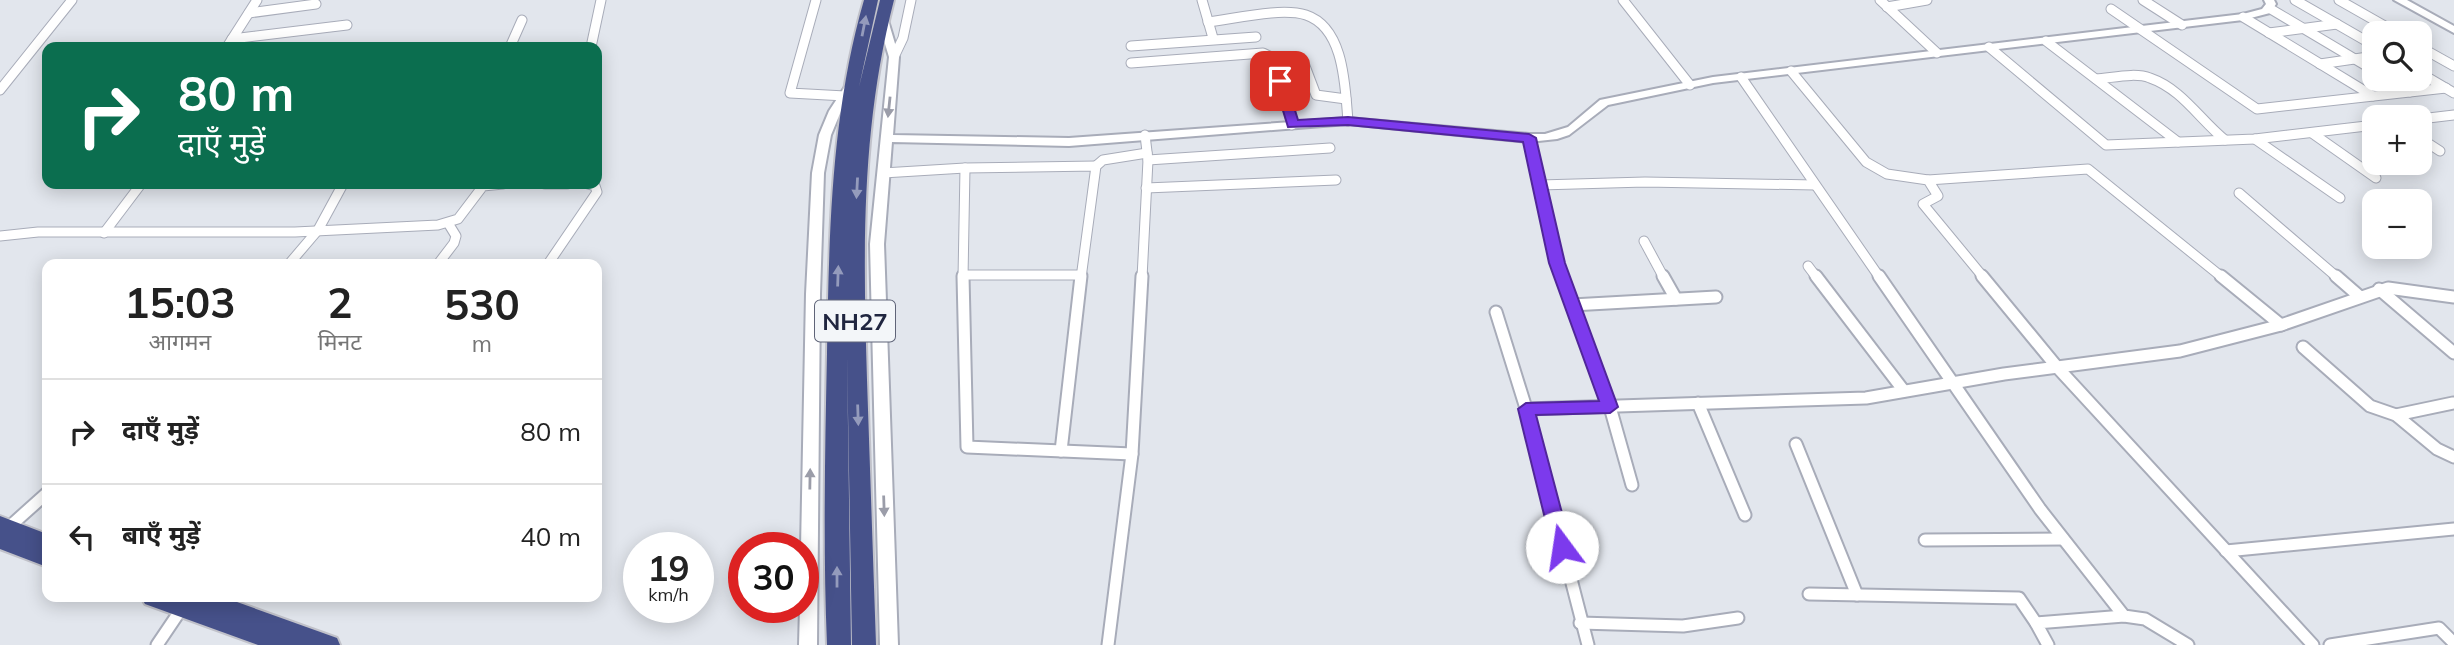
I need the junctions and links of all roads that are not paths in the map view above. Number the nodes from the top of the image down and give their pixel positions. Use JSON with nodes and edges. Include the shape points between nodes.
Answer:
{"nodes":[{"id":1,"x":72,"y":0,"type":"edge"},
{"id":2,"x":257,"y":0,"type":"edge"},
{"id":3,"x":601,"y":0,"type":"edge"},
{"id":4,"x":816,"y":0,"type":"edge"},
{"id":5,"x":871,"y":0,"type":"edge"},
{"id":6,"x":911,"y":0,"type":"edge"},
{"id":7,"x":1202,"y":0,"type":"edge"},
{"id":8,"x":1623,"y":0,"type":"edge"},
{"id":9,"x":1880,"y":0,"type":"edge"},
{"id":10,"x":1927,"y":0,"type":"edge"},
{"id":11,"x":2295,"y":0,"type":"edge"},
{"id":12,"x":2339,"y":0,"type":"edge"},
{"id":13,"x":2399,"y":0,"type":"edge"},
{"id":14,"x":2143,"y":1,"type":"edge"},
{"id":15,"x":316,"y":4,"type":"dead end"},
{"id":16,"x":2269,"y":4,"type":"edge"},
{"id":17,"x":1887,"y":7,"type":"junction"},
{"id":18,"x":884,"y":8,"type":"edge"},
{"id":19,"x":2111,"y":9,"type":"dead end"},
{"id":20,"x":249,"y":13,"type":"junction"},
{"id":21,"x":2243,"y":17,"type":"junction"},
{"id":22,"x":522,"y":20,"type":"dead end"},
{"id":23,"x":2376,"y":21,"type":"edge"},
{"id":24,"x":1208,"y":22,"type":"junction"},
{"id":25,"x":2337,"y":24,"type":"junction"},
{"id":26,"x":347,"y":25,"type":"dead end"},
{"id":27,"x":2182,"y":25,"type":"junction"},
{"id":28,"x":2303,"y":29,"type":"junction"},
{"id":29,"x":2142,"y":30,"type":"junction"},
{"id":30,"x":2454,"y":30,"type":"edge"},
{"id":31,"x":2269,"y":33,"type":"junction"},
{"id":32,"x":1256,"y":37,"type":"dead end"},
{"id":33,"x":1213,"y":38,"type":"junction"},
{"id":34,"x":2362,"y":38,"type":"edge"},
{"id":35,"x":232,"y":39,"type":"junction"},
{"id":36,"x":2046,"y":41,"type":"junction"},
{"id":37,"x":230,"y":42,"type":"edge"},
{"id":38,"x":512,"y":42,"type":"edge"},
{"id":39,"x":592,"y":42,"type":"edge"},
{"id":40,"x":1131,"y":46,"type":"dead end"},
{"id":41,"x":1989,"y":47,"type":"junction"},
{"id":42,"x":1937,"y":53,"type":"junction"},
{"id":43,"x":2432,"y":54,"type":"edge"},
{"id":44,"x":894,"y":57,"type":"junction"},
{"id":45,"x":2362,"y":58,"type":"edge"},
{"id":46,"x":2355,"y":59,"type":"junction"},
{"id":47,"x":1131,"y":63,"type":"dead end"},
{"id":48,"x":2362,"y":63,"type":"edge"},
{"id":49,"x":2320,"y":64,"type":"junction"},
{"id":50,"x":1276,"y":66,"type":"junction"},
{"id":51,"x":2454,"y":66,"type":"edge"},
{"id":52,"x":1791,"y":71,"type":"junction"},
{"id":53,"x":1741,"y":77,"type":"junction"},
{"id":54,"x":2096,"y":79,"type":"junction"},
{"id":55,"x":2432,"y":80,"type":"edge"},
{"id":56,"x":1690,"y":85,"type":"junction"},
{"id":57,"x":849,"y":88,"type":"junction"},
{"id":58,"x":0,"y":90,"type":"edge"},
{"id":59,"x":2450,"y":90,"type":"edge"},
{"id":60,"x":2410,"y":92,"type":"joint"},
{"id":61,"x":2373,"y":96,"type":"junction"},
{"id":62,"x":1346,"y":99,"type":"junction"},
{"id":63,"x":2452,"y":117,"type":"edge"},
{"id":64,"x":2432,"y":119,"type":"edge"},
{"id":65,"x":1348,"y":121,"type":"junction"},
{"id":66,"x":1292,"y":125,"type":"junction"},
{"id":67,"x":2362,"y":127,"type":"edge"},
{"id":68,"x":2312,"y":134,"type":"junction"},
{"id":69,"x":1145,"y":135,"type":"junction"},
{"id":70,"x":886,"y":138,"type":"junction"},
{"id":71,"x":1529,"y":138,"type":"junction"},
{"id":72,"x":2255,"y":139,"type":"junction"},
{"id":73,"x":2225,"y":140,"type":"junction"},
{"id":74,"x":2178,"y":142,"type":"junction"},
{"id":75,"x":2432,"y":146,"type":"edge"},
{"id":76,"x":1330,"y":149,"type":"dead end"},
{"id":77,"x":2440,"y":151,"type":"dead end"},
{"id":78,"x":1147,"y":157,"type":"junction"},
{"id":79,"x":1096,"y":166,"type":"junction"},
{"id":80,"x":965,"y":168,"type":"junction"},
{"id":81,"x":883,"y":173,"type":"junction"},
{"id":82,"x":2376,"y":178,"type":"dead end"},
{"id":83,"x":1336,"y":180,"type":"dead end"},
{"id":84,"x":1927,"y":180,"type":"junction"},
{"id":85,"x":1540,"y":185,"type":"junction"},
{"id":86,"x":1815,"y":185,"type":"junction"},
{"id":87,"x":1146,"y":188,"type":"junction"},
{"id":88,"x":137,"y":189,"type":"edge"},
{"id":89,"x":341,"y":189,"type":"edge"},
{"id":90,"x":481,"y":189,"type":"edge"},
{"id":91,"x":596,"y":189,"type":"edge"},
{"id":92,"x":2239,"y":193,"type":"dead end"},
{"id":93,"x":2340,"y":198,"type":"dead end"},
{"id":94,"x":448,"y":223,"type":"junction"},
{"id":95,"x":318,"y":230,"type":"junction"},
{"id":96,"x":104,"y":233,"type":"junction"},
{"id":97,"x":0,"y":236,"type":"edge"},
{"id":98,"x":1644,"y":241,"type":"dead end"},
{"id":99,"x":293,"y":259,"type":"edge"},
{"id":100,"x":442,"y":259,"type":"edge"},
{"id":101,"x":551,"y":259,"type":"edge"},
{"id":102,"x":1808,"y":266,"type":"dead end"},
{"id":103,"x":963,"y":275,"type":"junction"},
{"id":104,"x":1081,"y":275,"type":"junction"},
{"id":105,"x":2379,"y":289,"type":"junction"},
{"id":106,"x":2359,"y":296,"type":"junction"},
{"id":107,"x":1716,"y":297,"type":"dead end"},
{"id":108,"x":2454,"y":298,"type":"edge"},
{"id":109,"x":1676,"y":299,"type":"junction"},
{"id":110,"x":1572,"y":305,"type":"junction"},
{"id":111,"x":1496,"y":312,"type":"dead end"},
{"id":112,"x":2281,"y":325,"type":"junction"},
{"id":113,"x":2303,"y":347,"type":"dead end"},
{"id":114,"x":2454,"y":353,"type":"edge"},
{"id":115,"x":2057,"y":367,"type":"junction"},
{"id":116,"x":1953,"y":383,"type":"junction"},
{"id":117,"x":1904,"y":391,"type":"junction"},
{"id":118,"x":1698,"y":403,"type":"junction"},
{"id":119,"x":2453,"y":403,"type":"edge"},
{"id":120,"x":1610,"y":407,"type":"junction"},
{"id":121,"x":1526,"y":409,"type":"junction"},
{"id":122,"x":2396,"y":415,"type":"junction"},
{"id":123,"x":1796,"y":444,"type":"dead end"},
{"id":124,"x":1061,"y":451,"type":"junction"},
{"id":125,"x":1132,"y":454,"type":"junction"},
{"id":126,"x":2454,"y":457,"type":"edge"},
{"id":127,"x":1632,"y":485,"type":"dead end"},
{"id":128,"x":42,"y":497,"type":"edge"},
{"id":129,"x":1745,"y":515,"type":"dead end"},
{"id":130,"x":2454,"y":529,"type":"edge"},
{"id":131,"x":3,"y":531,"type":"edge"},
{"id":132,"x":2063,"y":539,"type":"junction"},
{"id":133,"x":1925,"y":540,"type":"dead end"},
{"id":134,"x":42,"y":542,"type":"edge"},
{"id":135,"x":2226,"y":551,"type":"junction"},
{"id":136,"x":42,"y":555,"type":"edge"},
{"id":137,"x":1809,"y":594,"type":"dead end"},
{"id":138,"x":1857,"y":595,"type":"junction"},
{"id":139,"x":189,"y":602,"type":"edge"},
{"id":140,"x":2124,"y":616,"type":"junction"},
{"id":141,"x":1738,"y":618,"type":"dead end"},
{"id":142,"x":1580,"y":623,"type":"junction"},
{"id":143,"x":2036,"y":623,"type":"junction"},
{"id":144,"x":2454,"y":643,"type":"edge"},
{"id":145,"x":157,"y":645,"type":"edge"},
{"id":146,"x":287,"y":645,"type":"edge"},
{"id":147,"x":328,"y":645,"type":"edge"},
{"id":148,"x":808,"y":645,"type":"edge"},
{"id":149,"x":839,"y":645,"type":"edge"},
{"id":150,"x":864,"y":645,"type":"edge"},
{"id":151,"x":889,"y":645,"type":"edge"},
{"id":152,"x":1108,"y":645,"type":"edge"},
{"id":153,"x":1588,"y":645,"type":"edge"},
{"id":154,"x":2048,"y":645,"type":"edge"},
{"id":155,"x":2188,"y":645,"type":"edge"},
{"id":156,"x":2313,"y":645,"type":"edge"},
{"id":157,"x":2330,"y":645,"type":"edge"}],
"edges":[{"from":1,"to":58,"type":"street"},
{"from":2,"to":20,"type":"street"},
{"from":3,"to":39,"type":"street"},
{"from":4,"to":57,"type":"street","via":[[789,93]]},
{"from":57,"to":5,"type":"highway","number":"NH27","one_way":true},
{"from":6,"to":44,"type":"street"},
{"from":7,"to":24,"type":"street"},
{"from":8,"to":56,"type":"street"},
{"from":9,"to":17,"type":"street"},
{"from":10,"to":17,"type":"street"},
{"from":11,"to":25,"type":"street"},
{"from":12,"to":23,"type":"street"},
{"from":13,"to":30,"type":"street"},
{"from":14,"to":27,"type":"street"},
{"from":15,"to":20,"type":"street"},
{"from":16,"to":21,"type":"street"},
{"from":16,"to":28,"type":"street"},
{"from":17,"to":42,"type":"street"},
{"from":18,"to":44,"type":"street"},
{"from":18,"to":150,"type":"highway","number":"NH27","one_way":true,"via":[[859,142],[856,213]]},
{"from":19,"to":29,"type":"street"},
{"from":20,"to":35,"type":"street"},
{"from":21,"to":27,"type":"street"},
{"from":21,"to":31,"type":"street"},
{"from":22,"to":38,"type":"street"},
{"from":24,"to":33,"type":"street"},
{"from":24,"to":62,"type":"street","via":[[1291,14],[1318,21],[1328,29]]},
{"from":25,"to":28,"type":"street"},
{"from":25,"to":34,"type":"street"},
{"from":26,"to":35,"type":"street"},
{"from":27,"to":29,"type":"street"},
{"from":28,"to":31,"type":"street"},
{"from":28,"to":46,"type":"street"},
{"from":29,"to":36,"type":"street"},
{"from":29,"to":61,"type":"street","via":[[2257,109]]},
{"from":31,"to":49,"type":"street"},
{"from":32,"to":33,"type":"street"},
{"from":33,"to":40,"type":"street"},
{"from":35,"to":37,"type":"street"},
{"from":36,"to":41,"type":"street"},
{"from":36,"to":54,"type":"street"},
{"from":41,"to":42,"type":"street"},
{"from":41,"to":74,"type":"street","via":[[2102,143]]},
{"from":42,"to":52,"type":"street"},
{"from":43,"to":51,"type":"street"},
{"from":44,"to":70,"type":"street","one_way":true},
{"from":45,"to":46,"type":"street"},
{"from":46,"to":48,"type":"street"},
{"from":46,"to":49,"type":"street"},
{"from":47,"to":50,"type":"street","via":[[1263,53],[1275,59]]},
{"from":49,"to":61,"type":"street"},
{"from":50,"to":62,"type":"street","via":[[1305,66],[1316,95]]},
{"from":50,"to":66,"type":"street"},
{"from":52,"to":53,"type":"street"},
{"from":52,"to":84,"type":"street","via":[[1878,172]]},
{"from":53,"to":56,"type":"street"},
{"from":53,"to":86,"type":"street"},
{"from":54,"to":73,"type":"street","via":[[2151,78],[2194,107]]},
{"from":54,"to":74,"type":"street"},
{"from":55,"to":59,"type":"street"},
{"from":56,"to":71,"type":"street","via":[[1604,102],[1573,131],[1557,138]]},
{"from":148,"to":57,"type":"street","one_way":true,"via":[[818,173],[825,135]]},
{"from":149,"to":57,"type":"highway","number":"NH27","one_way":true,"via":[[837,284]]},
{"from":59,"to":60,"type":"street"},
{"from":60,"to":61,"type":"street"},
{"from":62,"to":65,"type":"street"},
{"from":63,"to":64,"type":"street"},
{"from":65,"to":66,"type":"street"},
{"from":65,"to":71,"type":"street"},
{"from":66,"to":69,"type":"street"},
{"from":67,"to":68,"type":"street"},
{"from":68,"to":72,"type":"street"},
{"from":68,"to":82,"type":"street"},
{"from":69,"to":70,"type":"street","via":[[1069,142]]},
{"from":69,"to":78,"type":"street"},
{"from":70,"to":81,"type":"street"},
{"from":71,"to":85,"type":"street"},
{"from":72,"to":73,"type":"street"},
{"from":72,"to":93,"type":"street"},
{"from":73,"to":74,"type":"street"},
{"from":75,"to":77,"type":"street"},
{"from":76,"to":78,"type":"street"},
{"from":78,"to":79,"type":"street","via":[[1123,155]]},
{"from":78,"to":87,"type":"street"},
{"from":79,"to":80,"type":"street"},
{"from":79,"to":104,"type":"street"},
{"from":80,"to":81,"type":"street"},
{"from":80,"to":103,"type":"street"},
{"from":81,"to":151,"type":"street","one_way":true,"via":[[877,244]]},
{"from":83,"to":87,"type":"street"},
{"from":84,"to":112,"type":"street","via":[[2088,169]]},
{"from":84,"to":115,"type":"street","via":[[1937,196],[1923,204]]},
{"from":85,"to":86,"type":"street"},
{"from":85,"to":110,"type":"street","via":[[1557,263]]},
{"from":86,"to":116,"type":"street"},
{"from":87,"to":125,"type":"street"},
{"from":88,"to":96,"type":"street"},
{"from":89,"to":95,"type":"street"},
{"from":90,"to":94,"type":"street","via":[[458,219]]},
{"from":91,"to":101,"type":"street"},
{"from":92,"to":106,"type":"street"},
{"from":94,"to":95,"type":"street"},
{"from":94,"to":100,"type":"street","via":[[456,236]]},
{"from":95,"to":96,"type":"street"},
{"from":95,"to":99,"type":"street"},
{"from":96,"to":97,"type":"street"},
{"from":98,"to":109,"type":"street"},
{"from":102,"to":117,"type":"street"},
{"from":103,"to":104,"type":"street"},
{"from":103,"to":124,"type":"street","via":[[967,447]]},
{"from":104,"to":124,"type":"street"},
{"from":105,"to":106,"type":"street"},
{"from":105,"to":108,"type":"street","via":[[2396,287]]},
{"from":105,"to":114,"type":"street"},
{"from":106,"to":112,"type":"street"},
{"from":107,"to":109,"type":"street"},
{"from":109,"to":110,"type":"street"},
{"from":110,"to":120,"type":"street"},
{"from":111,"to":121,"type":"street"},
{"from":112,"to":115,"type":"street","via":[[2180,351]]},
{"from":113,"to":122,"type":"street","via":[[2370,406]]},
{"from":115,"to":116,"type":"street"},
{"from":115,"to":135,"type":"street"},
{"from":116,"to":117,"type":"street"},
{"from":116,"to":132,"type":"street"},
{"from":117,"to":118,"type":"street","via":[[1866,398]]},
{"from":118,"to":120,"type":"street"},
{"from":118,"to":129,"type":"street"},
{"from":119,"to":122,"type":"street"},
{"from":120,"to":121,"type":"street"},
{"from":120,"to":127,"type":"street"},
{"from":121,"to":142,"type":"street"},
{"from":122,"to":126,"type":"street"},
{"from":123,"to":138,"type":"street"},
{"from":124,"to":125,"type":"street"},
{"from":125,"to":152,"type":"street"},
{"from":128,"to":131,"type":"street"},
{"from":130,"to":135,"type":"street"},
{"from":131,"to":134,"type":"highway"},
{"from":131,"to":136,"type":"highway"},
{"from":132,"to":133,"type":"street"},
{"from":132,"to":140,"type":"street"},
{"from":135,"to":156,"type":"street"},
{"from":137,"to":138,"type":"street"},
{"from":138,"to":143,"type":"street","via":[[2019,598]]},
{"from":139,"to":145,"type":"street"},
{"from":139,"to":146,"type":"highway"},
{"from":139,"to":147,"type":"highway"},
{"from":140,"to":143,"type":"street"},
{"from":140,"to":155,"type":"street","via":[[2145,619]]},
{"from":141,"to":142,"type":"street","via":[[1683,626]]},
{"from":142,"to":153,"type":"street"},
{"from":143,"to":154,"type":"street"},
{"from":144,"to":157,"type":"street","via":[[2439,628]]}]}
